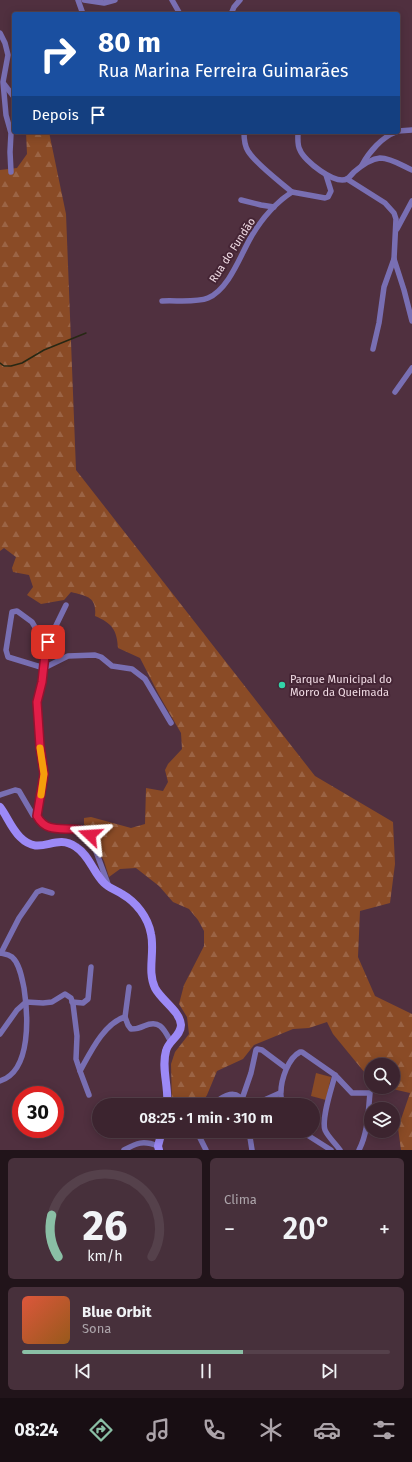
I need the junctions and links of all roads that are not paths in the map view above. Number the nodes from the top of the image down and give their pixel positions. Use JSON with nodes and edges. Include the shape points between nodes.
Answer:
{"nodes":[{"id":1,"x":78,"y":0,"type":"edge"},
{"id":2,"x":84,"y":0,"type":"edge"},
{"id":3,"x":115,"y":0,"type":"edge"},
{"id":4,"x":172,"y":0,"type":"edge"},
{"id":5,"x":240,"y":0,"type":"edge"},
{"id":6,"x":81,"y":12,"type":"edge"},
{"id":7,"x":179,"y":12,"type":"edge"},
{"id":8,"x":232,"y":12,"type":"edge"},
{"id":9,"x":0,"y":33,"type":"edge"},
{"id":10,"x":3,"y":82,"type":"junction"},
{"id":11,"x":12,"y":94,"type":"edge"},
{"id":12,"x":412,"y":130,"type":"edge"},
{"id":13,"x":400,"y":132,"type":"edge"},
{"id":14,"x":244,"y":134,"type":"edge"},
{"id":15,"x":298,"y":134,"type":"edge"},
{"id":16,"x":390,"y":134,"type":"edge"},
{"id":17,"x":362,"y":165,"type":"junction"},
{"id":18,"x":412,"y":170,"type":"edge"},
{"id":19,"x":10,"y":172,"type":"dead end"},
{"id":20,"x":326,"y":175,"type":"junction"},
{"id":21,"x":347,"y":179,"type":"junction"},
{"id":22,"x":292,"y":192,"type":"junction"},
{"id":23,"x":241,"y":200,"type":"dead end"},
{"id":24,"x":412,"y":201,"type":"edge"},
{"id":25,"x":274,"y":207,"type":"junction"},
{"id":26,"x":396,"y":232,"type":"junction"},
{"id":27,"x":394,"y":259,"type":"junction"},
{"id":28,"x":162,"y":301,"type":"dead end"},
{"id":29,"x":412,"y":321,"type":"edge"},
{"id":30,"x":373,"y":349,"type":"dead end"},
{"id":31,"x":412,"y":368,"type":"edge"},
{"id":32,"x":395,"y":392,"type":"dead end"},
{"id":33,"x":66,"y":605,"type":"dead end"},
{"id":34,"x":46,"y":646,"type":"junction"},
{"id":35,"x":44,"y":668,"type":"junction"},
{"id":36,"x":171,"y":723,"type":"dead end"},
{"id":37,"x":0,"y":795,"type":"edge"},
{"id":38,"x":0,"y":807,"type":"edge"},
{"id":39,"x":32,"y":815,"type":"dead end"},
{"id":40,"x":108,"y":887,"type":"junction"},
{"id":41,"x":52,"y":892,"type":"dead end"},
{"id":42,"x":1,"y":953,"type":"edge"},
{"id":43,"x":91,"y":968,"type":"dead end"},
{"id":44,"x":130,"y":987,"type":"dead end"},
{"id":45,"x":26,"y":1002,"type":"junction"},
{"id":46,"x":72,"y":1002,"type":"junction"},
{"id":47,"x":125,"y":1017,"type":"junction"},
{"id":48,"x":0,"y":1034,"type":"edge"},
{"id":49,"x":171,"y":1042,"type":"junction"},
{"id":50,"x":286,"y":1068,"type":"junction"},
{"id":51,"x":80,"y":1071,"type":"junction"},
{"id":52,"x":335,"y":1075,"type":"junction"},
{"id":53,"x":0,"y":1081,"type":"edge"},
{"id":54,"x":280,"y":1093,"type":"junction"},
{"id":55,"x":89,"y":1095,"type":"dead end"},
{"id":56,"x":167,"y":1098,"type":"edge"},
{"id":57,"x":220,"y":1098,"type":"edge"},
{"id":58,"x":241,"y":1098,"type":"edge"},
{"id":59,"x":242,"y":1098,"type":"edge"},
{"id":60,"x":269,"y":1098,"type":"edge"},
{"id":61,"x":281,"y":1098,"type":"edge"},
{"id":62,"x":160,"y":1138,"type":"edge"},
{"id":63,"x":200,"y":1138,"type":"edge"},
{"id":64,"x":249,"y":1138,"type":"edge"},
{"id":65,"x":312,"y":1138,"type":"edge"},
{"id":66,"x":158,"y":1148,"type":"edge"},
{"id":67,"x":124,"y":1150,"type":"edge"},
{"id":68,"x":206,"y":1150,"type":"edge"},
{"id":69,"x":252,"y":1150,"type":"edge"},
{"id":70,"x":331,"y":1150,"type":"edge"},
{"id":71,"x":340,"y":1150,"type":"edge"},
{"id":72,"x":359,"y":1150,"type":"edge"}],
"edges":[{"from":1,"to":6,"type":"street"},
{"from":2,"to":3,"type":"street","via":[[104,3]]},
{"from":4,"to":7,"type":"street"},
{"from":5,"to":8,"type":"street"},
{"from":9,"to":10,"type":"street","via":[[8,55]]},
{"from":10,"to":11,"type":"street"},
{"from":10,"to":19,"type":"street","via":[[6,115],[11,133]]},
{"from":12,"to":13,"type":"street"},
{"from":14,"to":22,"type":"street","via":[[248,150]]},
{"from":15,"to":20,"type":"street","via":[[302,154]]},
{"from":16,"to":17,"type":"street","via":[[371,152]]},
{"from":17,"to":18,"type":"street","via":[[380,158]]},
{"from":17,"to":21,"type":"street"},
{"from":20,"to":21,"type":"street","via":[[341,180]]},
{"from":20,"to":22,"type":"street","via":[[330,191],[328,197]]},
{"from":21,"to":26,"type":"street","via":[[390,208],[396,219]]},
{"from":22,"to":25,"type":"street","name":"Rua do Fundão"},
{"from":23,"to":25,"type":"street"},
{"from":24,"to":26,"type":"street"},
{"from":25,"to":28,"type":"street","name":"Rua do Fundão","via":[[257,227],[230,275],[214,295],[200,301]]},
{"from":26,"to":27,"type":"street"},
{"from":27,"to":29,"type":"street"},
{"from":27,"to":30,"type":"street","via":[[384,287]]},
{"from":31,"to":32,"type":"street"},
{"from":33,"to":34,"type":"street"},
{"from":34,"to":35,"type":"street"},
{"from":34,"to":35,"type":"street","via":[[32,622],[17,611],[12,612],[7,655],[15,660]]},
{"from":35,"to":36,"type":"street","via":[[68,656],[93,655],[114,666],[132,669],[145,679]]},
{"from":35,"to":40,"type":"street","via":[[37,706],[44,778],[37,816],[49,828],[80,829],[90,835]]},
{"from":37,"to":39,"type":"street","via":[[18,791]]},
{"from":38,"to":40,"type":"street","via":[[14,831],[31,845],[61,842],[80,849]]},
{"from":40,"to":49,"type":"street","via":[[124,895],[147,921],[152,936],[153,982],[181,1024],[180,1031]]},
{"from":41,"to":42,"type":"street","via":[[37,892],[19,918]]},
{"from":42,"to":45,"type":"street","via":[[12,957],[16,964],[22,978]]},
{"from":43,"to":46,"type":"street","via":[[88,999],[84,1003]]},
{"from":44,"to":47,"type":"street"},
{"from":45,"to":46,"type":"street","via":[[52,1002],[65,994]]},
{"from":45,"to":48,"type":"street"},
{"from":45,"to":53,"type":"street","via":[[27,1030],[20,1061],[14,1071]]},
{"from":46,"to":51,"type":"street","via":[[77,1036],[76,1059]]},
{"from":47,"to":49,"type":"street","via":[[131,1029],[151,1023],[159,1024]]},
{"from":47,"to":51,"type":"street","via":[[107,1029]]},
{"from":49,"to":56,"type":"street","via":[[164,1060]]},
{"from":50,"to":52,"type":"street","via":[[300,1052]]},
{"from":50,"to":54,"type":"street"},
{"from":50,"to":59,"type":"street","via":[[257,1048]]},
{"from":51,"to":55,"type":"street"},
{"from":52,"to":71,"type":"street","via":[[324,1125]]},
{"from":52,"to":72,"type":"street","via":[[352,1093],[370,1093],[367,1128]]},
{"from":54,"to":60,"type":"street"},
{"from":54,"to":61,"type":"street"},
{"from":57,"to":58,"type":"street","via":[[236,1094]]},
{"from":62,"to":66,"type":"street"},
{"from":63,"to":68,"type":"street"},
{"from":64,"to":69,"type":"street"},
{"from":65,"to":70,"type":"street"},
{"from":66,"to":67,"type":"street","via":[[142,1142]]}]}
